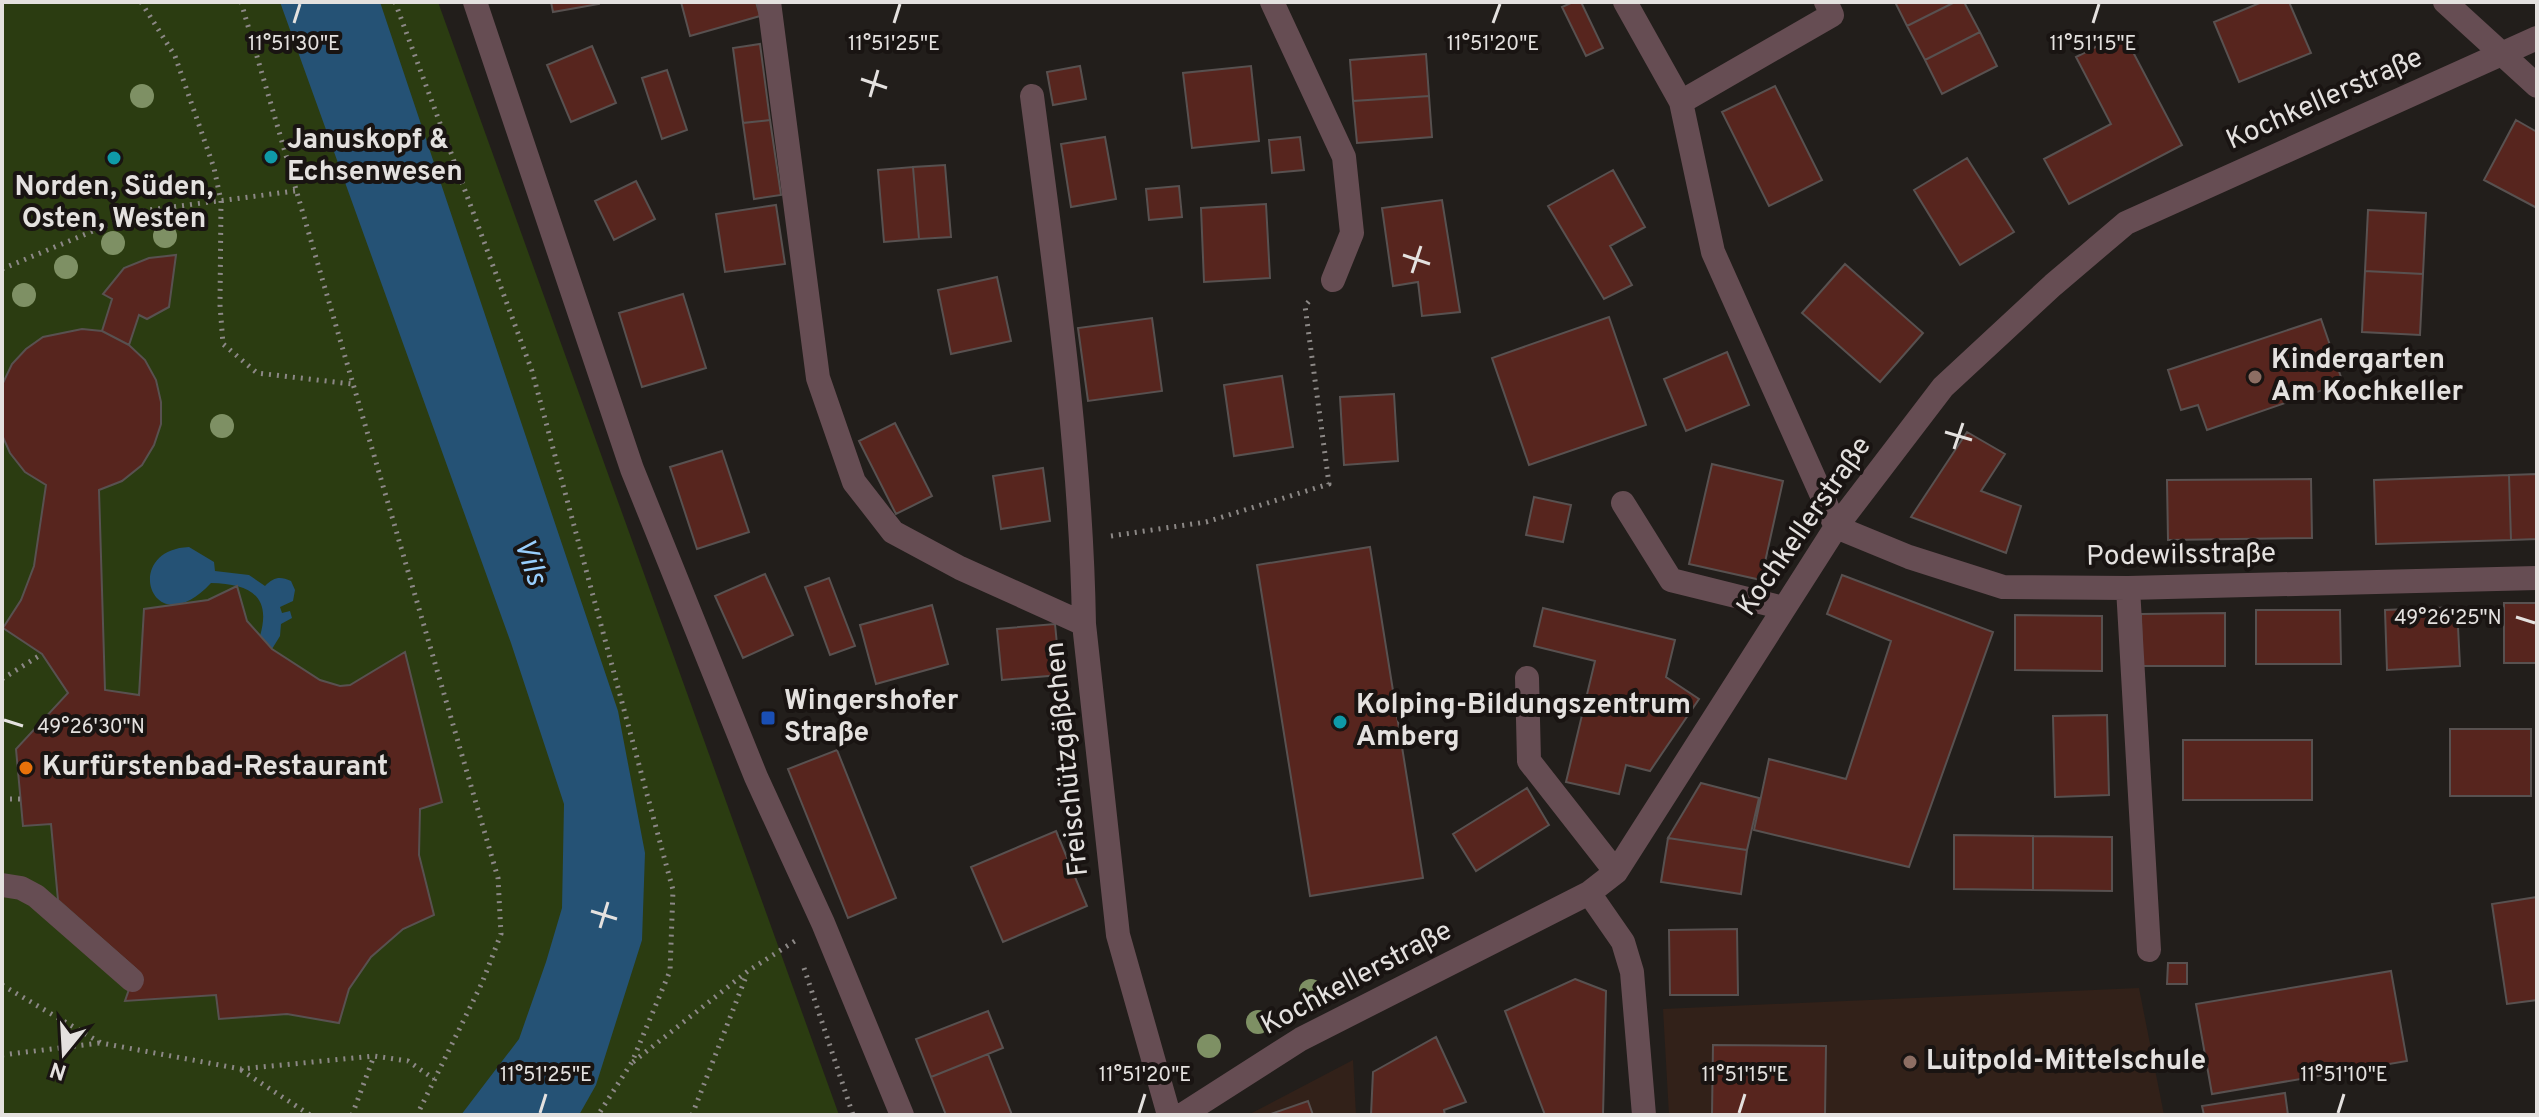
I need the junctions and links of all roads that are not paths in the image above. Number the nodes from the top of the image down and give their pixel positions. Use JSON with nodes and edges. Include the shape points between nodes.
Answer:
{"nodes":[{"id":1,"x":475,"y":2,"type":"edge"},
{"id":2,"x":769,"y":2,"type":"edge"},
{"id":3,"x":1272,"y":2,"type":"edge"},
{"id":4,"x":1625,"y":2,"type":"edge"},
{"id":5,"x":1826,"y":2,"type":"edge"},
{"id":6,"x":2445,"y":2,"type":"edge"},
{"id":7,"x":2537,"y":38,"type":"edge"},
{"id":8,"x":2499,"y":54,"type":"junction"},
{"id":9,"x":2537,"y":86,"type":"edge"},
{"id":10,"x":1032,"y":96,"type":"dead end"},
{"id":11,"x":1681,"y":102,"type":"junction"},
{"id":12,"x":1333,"y":280,"type":"road end"},
{"id":13,"x":1623,"y":503,"type":"dead end"},
{"id":14,"x":1836,"y":527,"type":"junction"},
{"id":15,"x":2537,"y":578,"type":"edge"},
{"id":16,"x":2128,"y":588,"type":"junction"},
{"id":17,"x":1784,"y":608,"type":"junction"},
{"id":18,"x":1084,"y":624,"type":"junction"},
{"id":19,"x":1527,"y":678,"type":"dead end"},
{"id":20,"x":1616,"y":872,"type":"junction"},
{"id":21,"x":2,"y":885,"type":"edge"},
{"id":22,"x":1589,"y":893,"type":"junction"},
{"id":23,"x":2149,"y":950,"type":"dead end"},
{"id":24,"x":132,"y":980,"type":"dead end"},
{"id":25,"x":902,"y":1115,"type":"edge"},
{"id":26,"x":1169,"y":1115,"type":"edge"},
{"id":27,"x":1182,"y":1115,"type":"edge"},
{"id":28,"x":1644,"y":1115,"type":"edge"}],
"edges":[{"from":1,"to":25,"type":"street","via":[[632,469],[756,777]]},
{"from":2,"to":18,"type":"street","name":"Freischützgäßchen","via":[[818,378],[854,482],[893,532]]},
{"from":3,"to":12,"type":"street","via":[[1344,157],[1352,233]]},
{"from":4,"to":11,"type":"street"},
{"from":5,"to":11,"type":"street","via":[[1832,15]]},
{"from":6,"to":8,"type":"street"},
{"from":7,"to":8,"type":"street","name":"Kochkellerstraße"},
{"from":8,"to":9,"type":"street"},
{"from":8,"to":14,"type":"street","name":"Kochkellerstraße","via":[[2126,223],[1943,387]]},
{"from":10,"to":18,"type":"street","via":[[1072,400]]},
{"from":11,"to":14,"type":"street","via":[[1713,252]]},
{"from":13,"to":17,"type":"street","via":[[1671,580]]},
{"from":14,"to":16,"type":"street","name":"Podewilsstraße","via":[[2003,587]]},
{"from":14,"to":17,"type":"street","name":"Kochkellerstraße"},
{"from":15,"to":16,"type":"street","name":"Podewilsstraße"},
{"from":16,"to":23,"type":"street"},
{"from":17,"to":20,"type":"street","name":"Kochkellerstraße"},
{"from":18,"to":26,"type":"street","name":"Freischützgäßchen","via":[[1118,935]]},
{"from":19,"to":20,"type":"street","via":[[1529,761]]},
{"from":20,"to":22,"type":"street","name":"Kochkellerstraße"},
{"from":21,"to":24,"type":"street","via":[[36,896]]},
{"from":22,"to":27,"type":"street","name":"Kochkellerstraße","via":[[1301,1039]]},
{"from":22,"to":28,"type":"street","via":[[1623,942],[1632,972]]}]}
